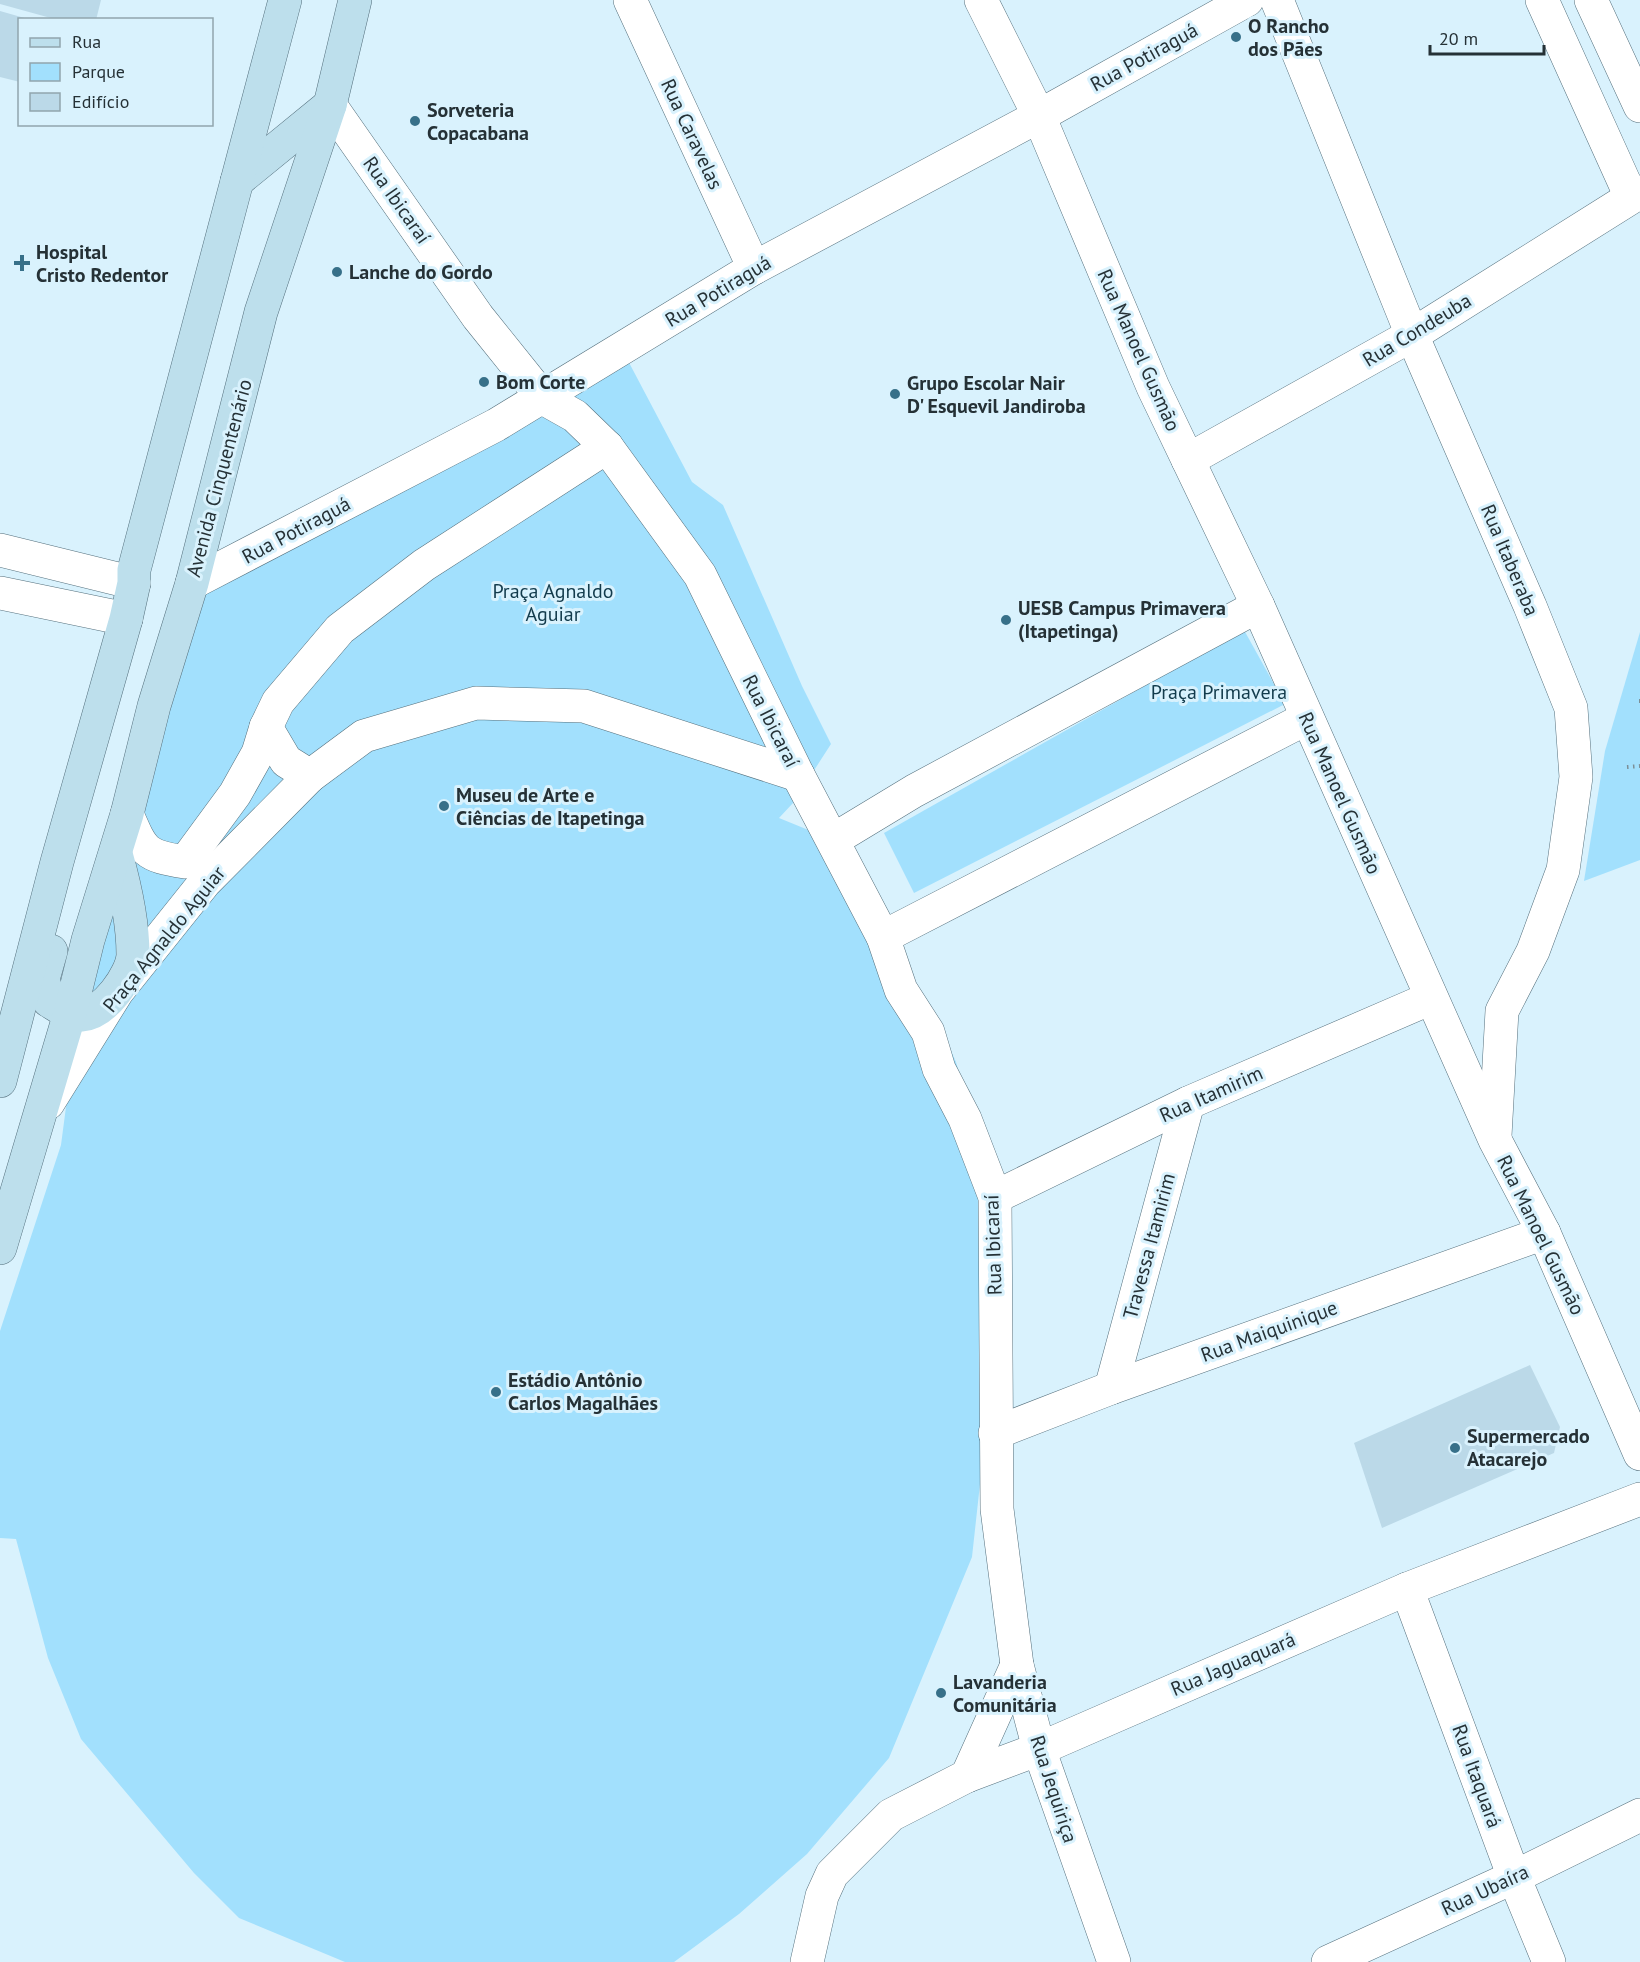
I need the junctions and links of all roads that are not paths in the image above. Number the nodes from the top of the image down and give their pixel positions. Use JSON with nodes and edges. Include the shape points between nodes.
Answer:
{"nodes":[{"id":1,"x":285,"y":0,"type":"edge"},
{"id":2,"x":355,"y":0,"type":"edge"},
{"id":3,"x":630,"y":0,"type":"edge"},
{"id":4,"x":981,"y":0,"type":"edge"},
{"id":5,"x":1247,"y":0,"type":"edge"},
{"id":6,"x":1276,"y":0,"type":"edge"},
{"id":7,"x":1542,"y":0,"type":"edge"},
{"id":8,"x":1591,"y":0,"type":"edge"},
{"id":9,"x":330,"y":105,"type":"junction"},
{"id":10,"x":1640,"y":106,"type":"edge"},
{"id":11,"x":1039,"y":116,"type":"junction"},
{"id":12,"x":237,"y":181,"type":"junction"},
{"id":13,"x":1636,"y":195,"type":"edge"},
{"id":14,"x":754,"y":268,"type":"junction"},
{"id":15,"x":1412,"y":335,"type":"junction"},
{"id":16,"x":543,"y":398,"type":"junction"},
{"id":17,"x":607,"y":447,"type":"junction"},
{"id":18,"x":1188,"y":460,"type":"junction"},
{"id":19,"x":0,"y":550,"type":"edge"},
{"id":20,"x":134,"y":583,"type":"junction"},
{"id":21,"x":192,"y":584,"type":"junction"},
{"id":22,"x":0,"y":593,"type":"edge"},
{"id":23,"x":1258,"y":606,"type":"junction"},
{"id":24,"x":126,"y":619,"type":"junction"},
{"id":25,"x":114,"y":657,"type":"junction"},
{"id":26,"x":1307,"y":718,"type":"junction"},
{"id":27,"x":266,"y":726,"type":"junction"},
{"id":28,"x":798,"y":775,"type":"junction"},
{"id":29,"x":310,"y":776,"type":"junction"},
{"id":30,"x":127,"y":814,"type":"junction"},
{"id":31,"x":833,"y":840,"type":"junction"},
{"id":32,"x":116,"y":854,"type":"junction"},
{"id":33,"x":883,"y":937,"type":"junction"},
{"id":34,"x":117,"y":992,"type":"junction"},
{"id":35,"x":1431,"y":998,"type":"junction"},
{"id":36,"x":70,"y":1013,"type":"junction"},
{"id":37,"x":0,"y":1082,"type":"edge"},
{"id":38,"x":1188,"y":1103,"type":"junction"},
{"id":39,"x":39,"y":1117,"type":"junction"},
{"id":40,"x":1495,"y":1140,"type":"junction"},
{"id":41,"x":995,"y":1197,"type":"junction"},
{"id":42,"x":1544,"y":1233,"type":"junction"},
{"id":43,"x":0,"y":1248,"type":"edge"},
{"id":44,"x":1111,"y":1388,"type":"junction"},
{"id":45,"x":995,"y":1433,"type":"junction"},
{"id":46,"x":1640,"y":1454,"type":"edge"},
{"id":47,"x":1640,"y":1500,"type":"edge"},
{"id":48,"x":1407,"y":1589,"type":"junction"},
{"id":49,"x":1017,"y":1665,"type":"junction"},
{"id":50,"x":1039,"y":1749,"type":"junction"},
{"id":51,"x":967,"y":1776,"type":"junction"},
{"id":52,"x":1640,"y":1815,"type":"edge"},
{"id":53,"x":1514,"y":1877,"type":"junction"},
{"id":54,"x":807,"y":1962,"type":"edge"},
{"id":55,"x":1114,"y":1962,"type":"edge"},
{"id":56,"x":1328,"y":1962,"type":"edge"},
{"id":57,"x":1549,"y":1962,"type":"edge"}],
"edges":[{"from":1,"to":12,"type":"main road"},
{"from":2,"to":9,"type":"main road","name":"Avenida Cinquentenário"},
{"from":3,"to":14,"type":"street","name":"Rua Caravelas"},
{"from":4,"to":11,"type":"street","name":"Rua Manoel Gusmão"},
{"from":5,"to":11,"type":"street","name":"Rua Potiraguá"},
{"from":6,"to":15,"type":"street","name":"Rua Itaberaba"},
{"from":7,"to":13,"type":"street"},
{"from":8,"to":10,"type":"street"},
{"from":9,"to":12,"type":"main road"},
{"from":9,"to":16,"type":"street","name":"Rua Ibicaraí","via":[[478,317]]},
{"from":9,"to":21,"type":"main road","name":"Avenida Cinquentenário","via":[[261,312]]},
{"from":11,"to":14,"type":"street","name":"Rua Potiraguá"},
{"from":11,"to":18,"type":"street","name":"Rua Manoel Gusmão","via":[[1153,387]]},
{"from":12,"to":20,"type":"main road","via":[[134,570]]},
{"from":13,"to":15,"type":"street","name":"Rua Condeuba"},
{"from":14,"to":16,"type":"street","name":"Rua Potiraguá"},
{"from":15,"to":18,"type":"street","name":"Rua Condeuba"},
{"from":15,"to":40,"type":"street","name":"Rua Itaberaba","via":[[1571,708],[1576,777],[1563,870],[1533,951],[1502,1011]]},
{"from":16,"to":17,"type":"street","name":"Rua Ibicaraí","via":[[575,416]]},
{"from":16,"to":21,"type":"street","name":"Rua Potiraguá"},
{"from":17,"to":27,"type":"street","name":"Praça Agnaldo Aguiar","via":[[424,565],[340,629],[278,702]]},
{"from":17,"to":28,"type":"street","name":"Rua Ibicaraí","via":[[700,575]]},
{"from":18,"to":23,"type":"street","name":"Rua Manoel Gusmão"},
{"from":19,"to":20,"type":"street"},
{"from":20,"to":24,"type":"main road"},
{"from":21,"to":30,"type":"main road","name":"Avenida Cinquentenário","via":[[154,706]]},
{"from":22,"to":24,"type":"street"},
{"from":23,"to":26,"type":"street","name":"Rua Manoel Gusmão"},
{"from":23,"to":31,"type":"street","via":[[914,791]]},
{"from":24,"to":25,"type":"main road"},
{"from":25,"to":36,"type":"main road","via":[[88,822],[43,979],[48,1001]]},
{"from":25,"to":37,"type":"main road"},
{"from":26,"to":33,"type":"street"},
{"from":26,"to":35,"type":"street","name":"Rua Manoel Gusmão"},
{"from":27,"to":29,"type":"street","via":[[286,761]]},
{"from":27,"to":30,"type":"street","name":"Praça Agnaldo Aguiar","via":[[258,753],[235,794],[185,862],[154,857],[138,840]]},
{"from":28,"to":29,"type":"street","name":"Praça Agnaldo Aguiar","via":[[584,706],[476,703],[364,736]]},
{"from":28,"to":31,"type":"street","name":"Rua Ibicaraí"},
{"from":29,"to":34,"type":"street","name":"Praça Agnaldo Aguiar","via":[[205,882]]},
{"from":30,"to":32,"type":"main road","name":"Avenida Cinquentenário"},
{"from":31,"to":33,"type":"street","name":"Rua Ibicaraí"},
{"from":32,"to":34,"type":"main road","via":[[126,888],[133,957]]},
{"from":32,"to":36,"type":"main road","name":"Avenida Cinquentenário"},
{"from":33,"to":41,"type":"street","name":"Rua Ibicaraí","via":[[901,990],[928,1032],[939,1070],[965,1119]]},
{"from":34,"to":36,"type":"main road","via":[[83,1016]]},
{"from":34,"to":39,"type":"street","name":"Praça Agnaldo Aguiar"},
{"from":35,"to":38,"type":"street","name":"Rua Itamirim"},
{"from":35,"to":40,"type":"street","name":"Rua Manoel Gusmão"},
{"from":36,"to":39,"type":"main road","name":"Avenida Cinquentenário"},
{"from":38,"to":41,"type":"street","name":"Rua Itamirim"},
{"from":38,"to":44,"type":"street","name":"Travessa Itamirim"},
{"from":39,"to":43,"type":"main road","name":"Avenida Cinquentenário"},
{"from":40,"to":42,"type":"street","name":"Rua Manoel Gusmão"},
{"from":41,"to":45,"type":"street","name":"Rua Ibicaraí"},
{"from":42,"to":44,"type":"street","name":"Rua Maiquinique"},
{"from":42,"to":46,"type":"street","name":"Rua Manoel Gusmão"},
{"from":44,"to":45,"type":"street","name":"Rua Maiquinique"},
{"from":45,"to":49,"type":"street","name":"Rua Jequiriça","via":[[997,1509]]},
{"from":47,"to":48,"type":"street","name":"Rua Jaguaquará"},
{"from":48,"to":50,"type":"street","name":"Rua Jaguaquará"},
{"from":48,"to":53,"type":"street","name":"Rua Itaquará"},
{"from":49,"to":50,"type":"street","name":"Rua Jequiriça"},
{"from":49,"to":51,"type":"street"},
{"from":50,"to":51,"type":"street","name":"Rua Jaguaquará"},
{"from":50,"to":55,"type":"street","name":"Rua Jequiriça"},
{"from":51,"to":54,"type":"street","name":"Rua Jaguaquará","via":[[891,1815],[832,1874],[822,1896]]},
{"from":52,"to":53,"type":"street","name":"Rua Ubaíra"},
{"from":53,"to":56,"type":"street","name":"Rua Ubaíra"},
{"from":53,"to":57,"type":"street","name":"Rua Itaquará"}]}
